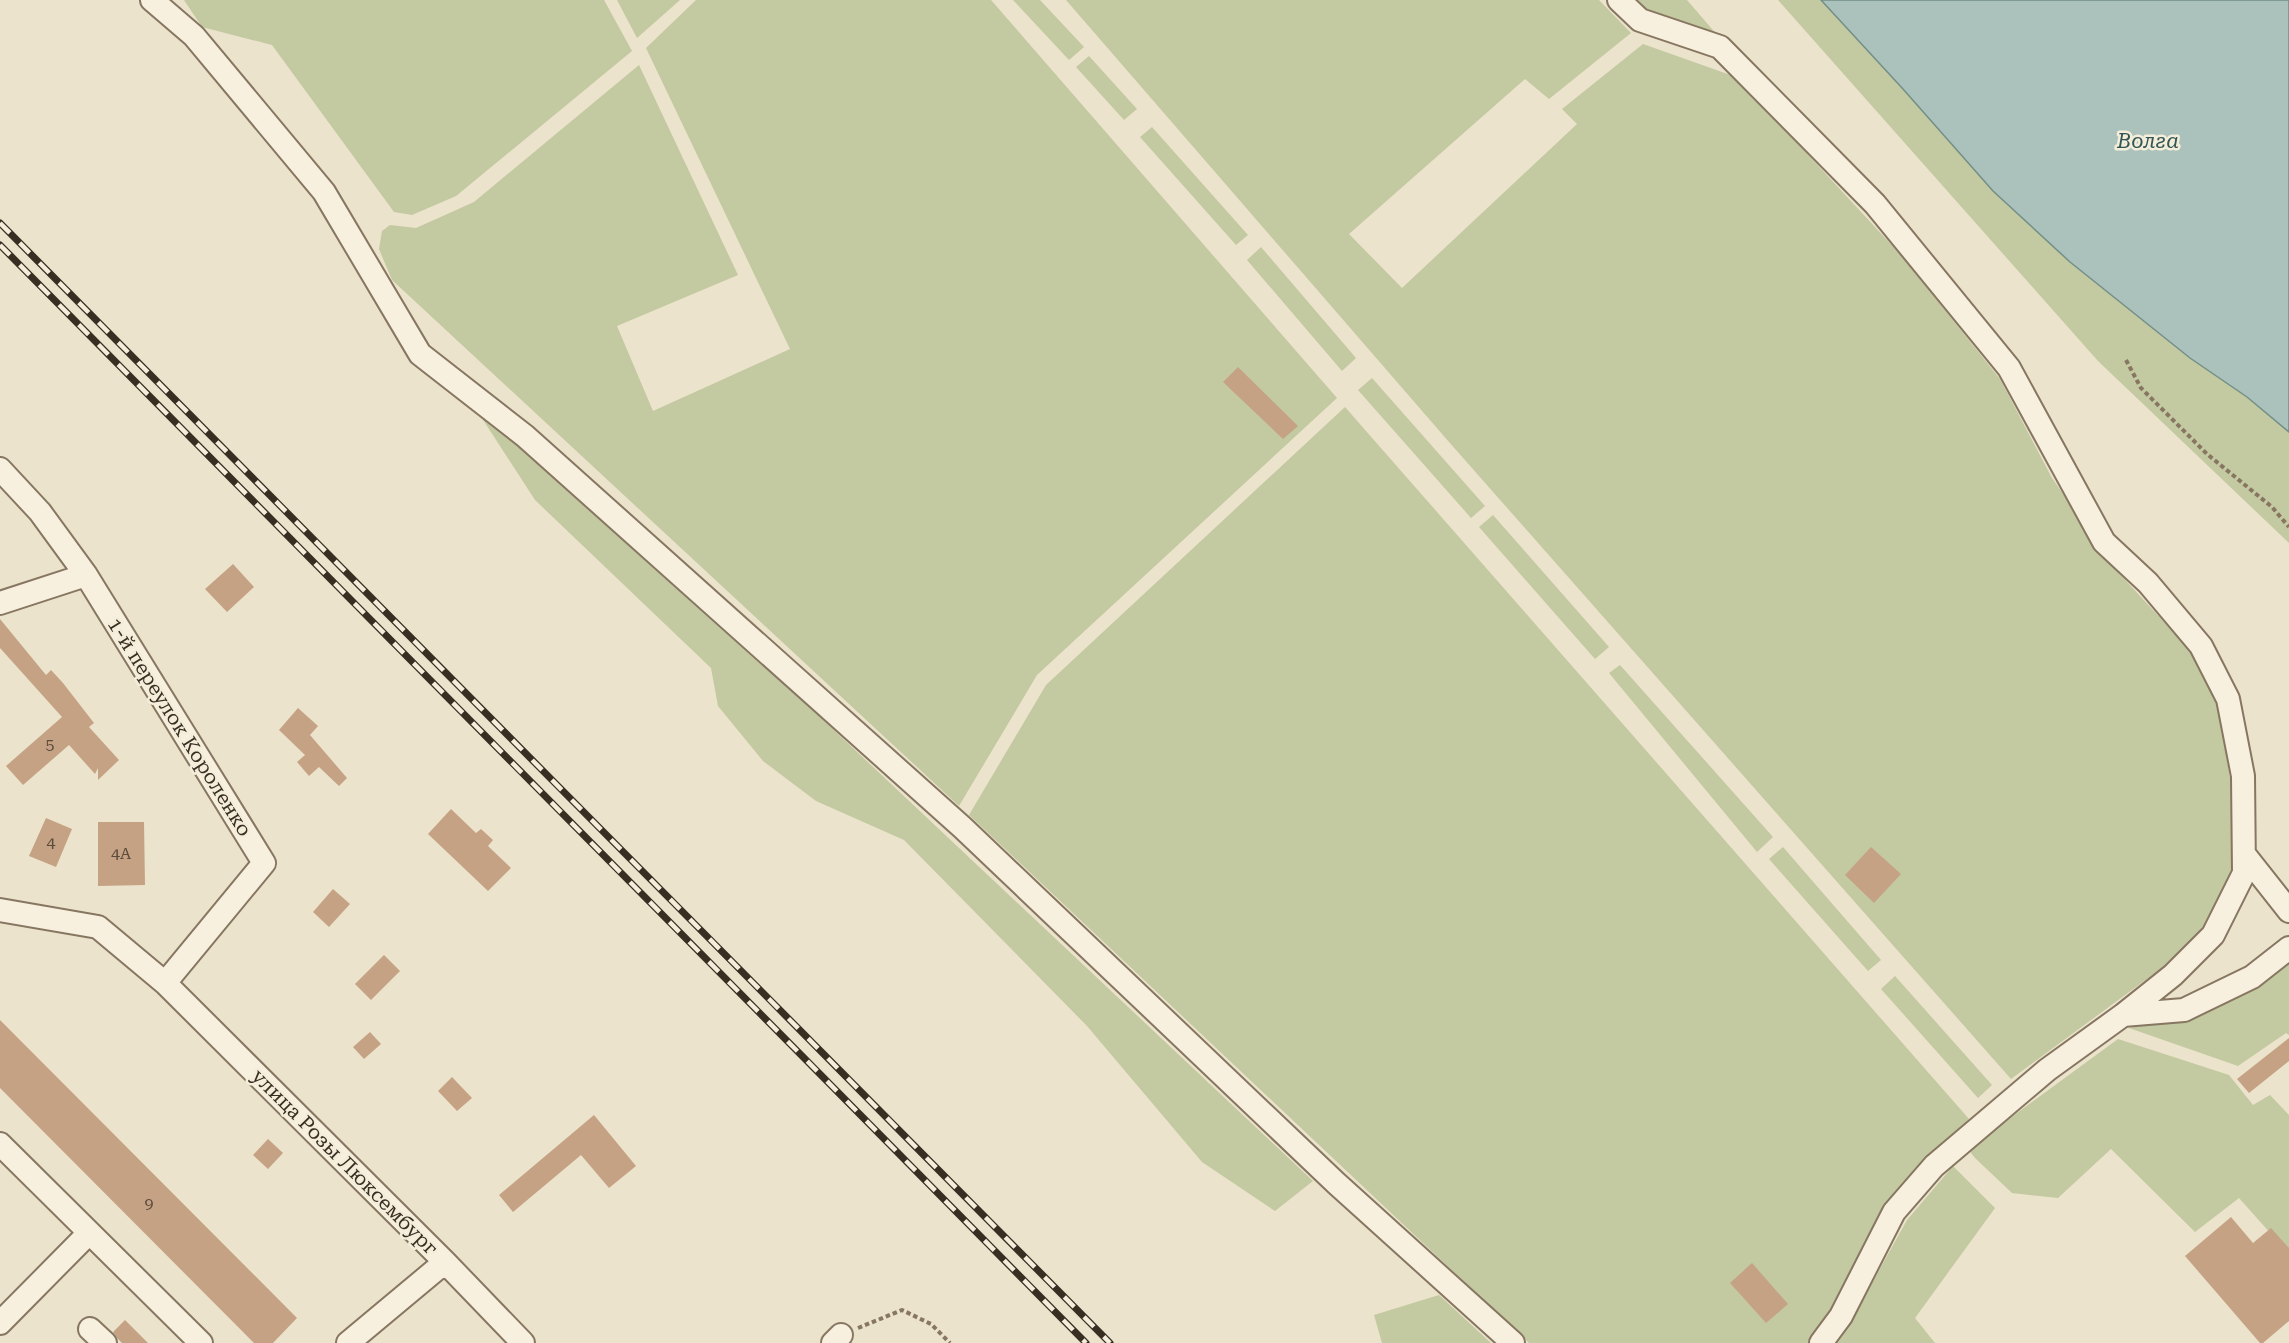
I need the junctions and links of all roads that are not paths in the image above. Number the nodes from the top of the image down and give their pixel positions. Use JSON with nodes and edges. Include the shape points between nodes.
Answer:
{"nodes":[{"id":1,"x":1619,"y":0,"type":"edge"},
{"id":2,"x":159,"y":4,"type":"edge"},
{"id":3,"x":0,"y":469,"type":"edge"},
{"id":4,"x":86,"y":575,"type":"junction"},
{"id":5,"x":0,"y":603,"type":"edge"},
{"id":6,"x":2244,"y":854,"type":"junction"},
{"id":7,"x":0,"y":910,"type":"edge"},
{"id":8,"x":2289,"y":911,"type":"edge"},
{"id":9,"x":2289,"y":948,"type":"edge"},
{"id":10,"x":165,"y":982,"type":"junction"},
{"id":11,"x":2123,"y":1015,"type":"junction"},
{"id":12,"x":0,"y":1144,"type":"edge"},
{"id":13,"x":89,"y":1233,"type":"junction"},
{"id":14,"x":445,"y":1262,"type":"junction"},
{"id":15,"x":0,"y":1323,"type":"edge"},
{"id":16,"x":201,"y":1343,"type":"edge"},
{"id":17,"x":348,"y":1343,"type":"edge"},
{"id":18,"x":523,"y":1343,"type":"edge"},
{"id":19,"x":1513,"y":1343,"type":"edge"},
{"id":20,"x":1821,"y":1343,"type":"edge"}],
"edges":[{"from":1,"to":6,"type":"street","via":[[1640,20],[1720,46],[1875,204],[2009,368],[2104,542],[2148,583],[2201,646],[2228,699],[2243,776]]},
{"from":2,"to":19,"type":"street","via":[[194,36],[324,192],[420,354],[525,436],[963,828],[1336,1183]]},
{"from":3,"to":4,"type":"street","name":"1-й переулок Короленко","via":[[40,512]]},
{"from":4,"to":5,"type":"street"},
{"from":4,"to":10,"type":"street","name":"1-й переулок Короленко","via":[[264,863]]},
{"from":6,"to":8,"type":"street"},
{"from":6,"to":11,"type":"street","via":[[2244,873],[2213,935],[2173,975]]},
{"from":7,"to":10,"type":"street","name":"улица Розы Люксембург","via":[[98,927]]},
{"from":9,"to":11,"type":"street","via":[[2252,977],[2184,1010]]},
{"from":10,"to":14,"type":"street","name":"улица Розы Люксембург"},
{"from":11,"to":20,"type":"street","via":[[2047,1070],[1934,1166],[1893,1212],[1841,1316]]},
{"from":12,"to":13,"type":"street"},
{"from":13,"to":15,"type":"street"},
{"from":13,"to":16,"type":"street"},
{"from":14,"to":17,"type":"street"},
{"from":14,"to":18,"type":"street","name":"улица Розы Люксембург"}]}
